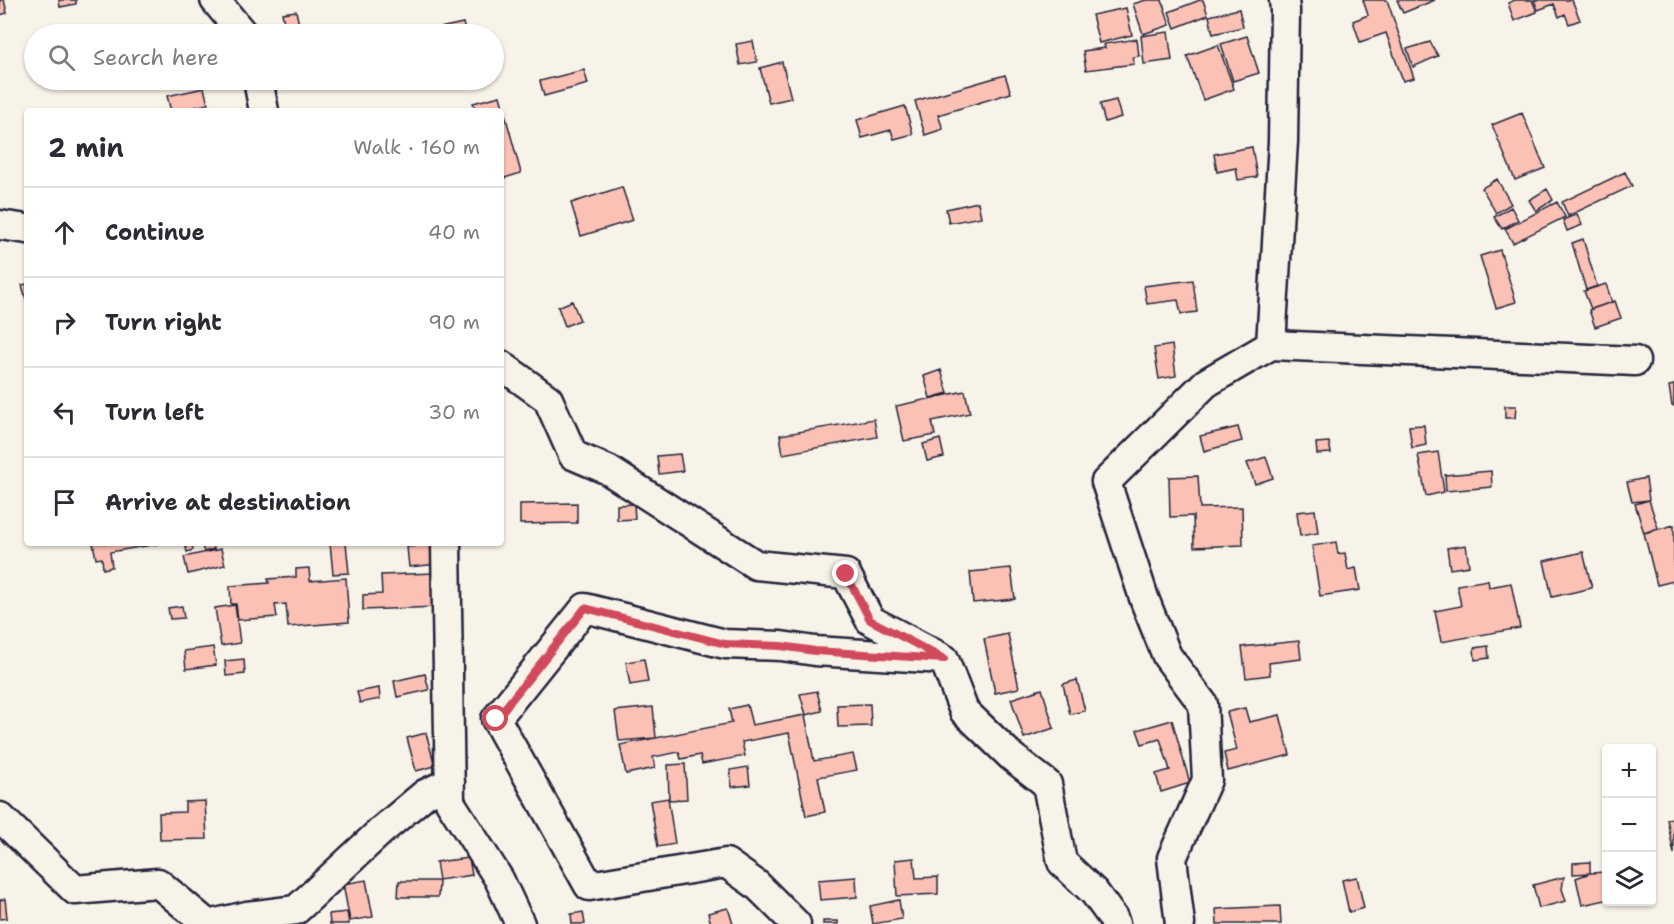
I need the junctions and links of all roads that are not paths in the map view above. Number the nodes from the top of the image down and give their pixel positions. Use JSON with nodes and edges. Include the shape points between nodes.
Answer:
{"nodes":[{"id":1,"x":215,"y":0,"type":"edge"},
{"id":2,"x":1284,"y":0,"type":"edge"},
{"id":3,"x":235,"y":24,"type":"edge"},
{"id":4,"x":260,"y":90,"type":"edge"},
{"id":5,"x":263,"y":108,"type":"edge"},
{"id":6,"x":0,"y":225,"type":"edge"},
{"id":7,"x":24,"y":229,"type":"edge"},
{"id":8,"x":1271,"y":345,"type":"junction"},
{"id":9,"x":1635,"y":361,"type":"dead end"},
{"id":10,"x":504,"y":367,"type":"edge"},
{"id":11,"x":446,"y":546,"type":"edge"},
{"id":12,"x":944,"y":659,"type":"junction"},
{"id":13,"x":450,"y":782,"type":"junction"},
{"id":14,"x":0,"y":817,"type":"edge"},
{"id":15,"x":207,"y":924,"type":"edge"},
{"id":16,"x":212,"y":924,"type":"edge"},
{"id":17,"x":520,"y":924,"type":"edge"},
{"id":18,"x":796,"y":924,"type":"edge"},
{"id":19,"x":1115,"y":924,"type":"edge"},
{"id":20,"x":1180,"y":924,"type":"edge"}],
"edges":[{"from":1,"to":3,"type":"street"},
{"from":2,"to":8,"type":"street","via":[[1283,141]]},
{"from":4,"to":5,"type":"street"},
{"from":6,"to":7,"type":"street"},
{"from":8,"to":9,"type":"street"},
{"from":8,"to":20,"type":"street","via":[[1206,383],[1106,482],[1167,656],[1203,704],[1207,780],[1172,858]]},
{"from":10,"to":12,"type":"street","via":[[548,399],[573,455],[609,470],[756,565],[846,574],[870,620]]},
{"from":11,"to":13,"type":"street"},
{"from":12,"to":18,"type":"street","via":[[725,644],[585,608],[496,719],[588,886],[726,863],[757,885]]},
{"from":12,"to":19,"type":"street","via":[[964,711],[1012,758],[1047,784],[1062,862],[1094,892]]},
{"from":13,"to":16,"type":"street","via":[[425,794],[296,910]]},
{"from":13,"to":17,"type":"street","via":[[450,802],[499,879]]},
{"from":14,"to":15,"type":"street","via":[[75,890],[158,883]]}]}
